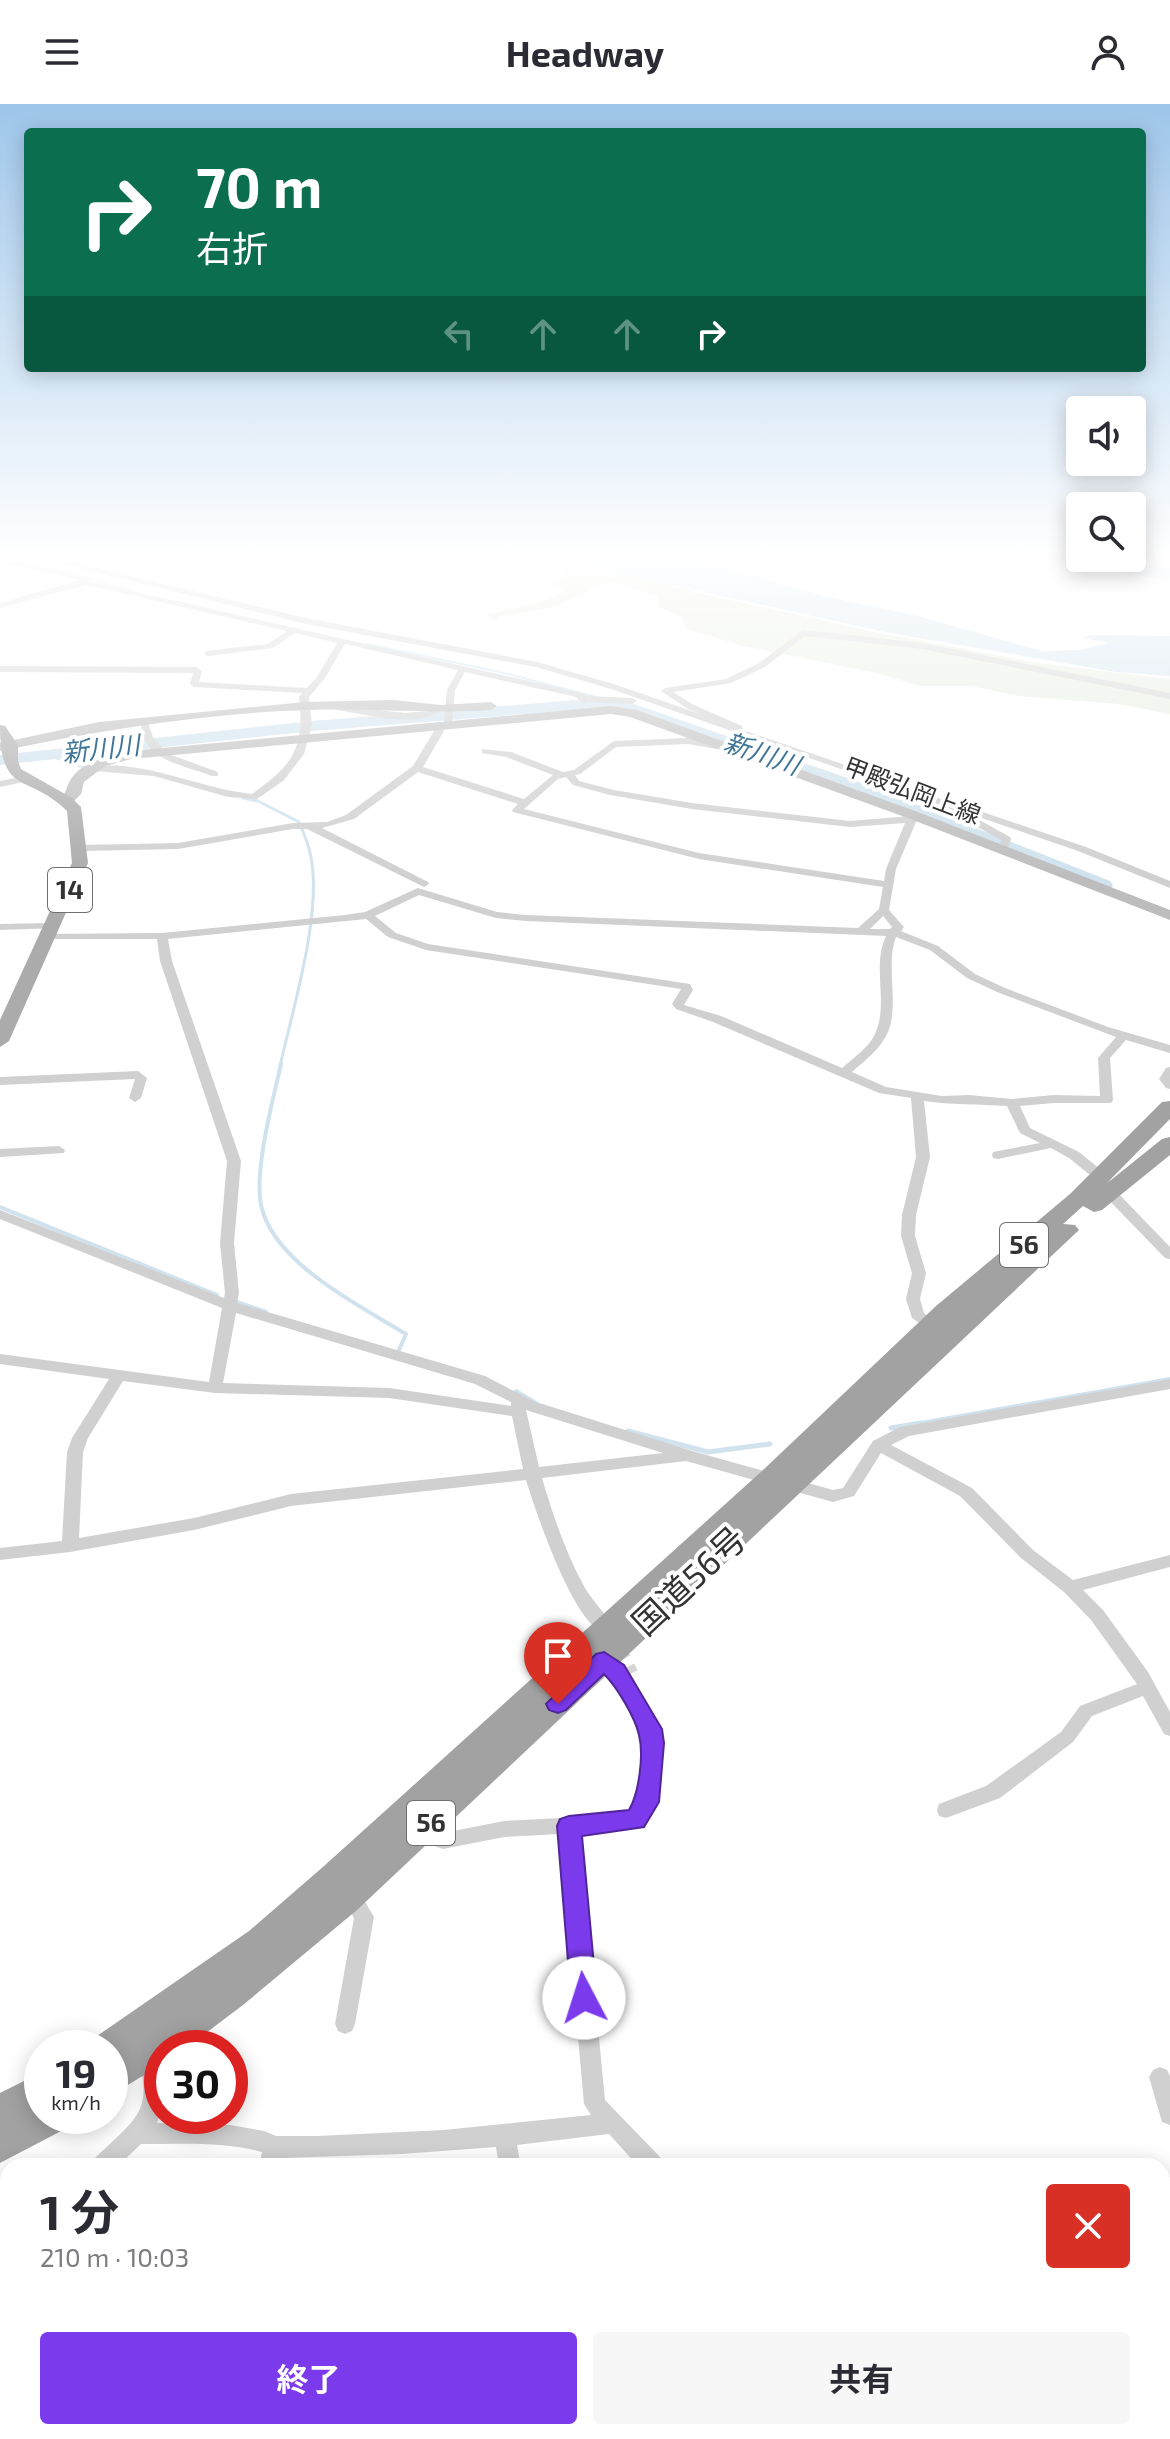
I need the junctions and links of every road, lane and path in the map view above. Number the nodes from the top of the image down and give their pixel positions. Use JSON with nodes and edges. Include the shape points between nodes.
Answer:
{"nodes":[{"id":1,"x":331,"y":661,"type":"edge"},
{"id":2,"x":429,"y":661,"type":"edge"},
{"id":3,"x":516,"y":661,"type":"edge"},
{"id":4,"x":767,"y":661,"type":"edge"},
{"id":5,"x":996,"y":661,"type":"edge"},
{"id":6,"x":463,"y":668,"type":"junction"},
{"id":7,"x":0,"y":669,"type":"edge"},
{"id":8,"x":309,"y":691,"type":"junction"},
{"id":9,"x":1170,"y":696,"type":"edge"},
{"id":10,"x":325,"y":704,"type":"junction"},
{"id":11,"x":585,"y":704,"type":"junction"},
{"id":12,"x":304,"y":706,"type":"junction"},
{"id":13,"x":677,"y":709,"type":"junction"},
{"id":14,"x":446,"y":718,"type":"junction"},
{"id":15,"x":144,"y":722,"type":"junction"},
{"id":16,"x":0,"y":729,"type":"edge"},
{"id":17,"x":732,"y":729,"type":"junction"},
{"id":18,"x":306,"y":731,"type":"junction"},
{"id":19,"x":725,"y":745,"type":"junction"},
{"id":20,"x":155,"y":747,"type":"junction"},
{"id":21,"x":485,"y":751,"type":"dead end"},
{"id":22,"x":8,"y":752,"type":"edge"},
{"id":23,"x":417,"y":768,"type":"junction"},
{"id":24,"x":92,"y":769,"type":"junction"},
{"id":25,"x":215,"y":774,"type":"dead end"},
{"id":26,"x":565,"y":775,"type":"junction"},
{"id":27,"x":25,"y":779,"type":"junction"},
{"id":28,"x":0,"y":784,"type":"edge"},
{"id":29,"x":931,"y":798,"type":"junction"},
{"id":30,"x":66,"y":801,"type":"junction"},
{"id":31,"x":517,"y":810,"type":"junction"},
{"id":32,"x":915,"y":818,"type":"junction"},
{"id":33,"x":308,"y":826,"type":"junction"},
{"id":34,"x":1004,"y":844,"type":"junction"},
{"id":35,"x":80,"y":848,"type":"junction"},
{"id":36,"x":424,"y":884,"type":"dead end"},
{"id":37,"x":888,"y":885,"type":"junction"},
{"id":38,"x":1170,"y":885,"type":"edge"},
{"id":39,"x":884,"y":910,"type":"junction"},
{"id":40,"x":368,"y":915,"type":"junction"},
{"id":41,"x":1170,"y":915,"type":"edge"},
{"id":42,"x":0,"y":927,"type":"edge"},
{"id":43,"x":51,"y":931,"type":"junction"},
{"id":44,"x":860,"y":932,"type":"junction"},
{"id":45,"x":896,"y":933,"type":"junction"},
{"id":46,"x":162,"y":936,"type":"junction"},
{"id":47,"x":2,"y":1031,"type":"edge"},
{"id":48,"x":1123,"y":1036,"type":"junction"},
{"id":49,"x":1170,"y":1049,"type":"edge"},
{"id":50,"x":1170,"y":1071,"type":"edge"},
{"id":51,"x":845,"y":1072,"type":"junction"},
{"id":52,"x":0,"y":1081,"type":"edge"},
{"id":53,"x":1170,"y":1085,"type":"edge"},
{"id":54,"x":135,"y":1098,"type":"dead end"},
{"id":55,"x":917,"y":1098,"type":"junction"},
{"id":56,"x":1012,"y":1103,"type":"junction"},
{"id":57,"x":1170,"y":1107,"type":"edge"},
{"id":58,"x":1170,"y":1144,"type":"edge"},
{"id":59,"x":1049,"y":1145,"type":"junction"},
{"id":60,"x":59,"y":1150,"type":"dead end"},
{"id":61,"x":0,"y":1153,"type":"edge"},
{"id":62,"x":998,"y":1155,"type":"dead end"},
{"id":63,"x":1105,"y":1184,"type":"junction"},
{"id":64,"x":0,"y":1214,"type":"edge"},
{"id":65,"x":1170,"y":1255,"type":"edge"},
{"id":66,"x":230,"y":1304,"type":"junction"},
{"id":67,"x":931,"y":1326,"type":"junction"},
{"id":68,"x":0,"y":1359,"type":"edge"},
{"id":69,"x":119,"y":1375,"type":"junction"},
{"id":70,"x":1170,"y":1384,"type":"edge"},
{"id":71,"x":215,"y":1388,"type":"junction"},
{"id":72,"x":518,"y":1406,"type":"junction"},
{"id":73,"x":878,"y":1445,"type":"junction"},
{"id":74,"x":689,"y":1456,"type":"junction"},
{"id":75,"x":531,"y":1472,"type":"junction"},
{"id":76,"x":782,"y":1482,"type":"junction"},
{"id":77,"x":70,"y":1546,"type":"junction"},
{"id":78,"x":0,"y":1554,"type":"edge"},
{"id":79,"x":1170,"y":1561,"type":"edge"},
{"id":80,"x":565,"y":1562,"type":"junction"},
{"id":81,"x":1070,"y":1587,"type":"junction"},
{"id":82,"x":601,"y":1616,"type":"junction"},
{"id":83,"x":617,"y":1668,"type":"junction"},
{"id":84,"x":1147,"y":1687,"type":"junction"},
{"id":85,"x":644,"y":1719,"type":"junction"},
{"id":86,"x":1170,"y":1728,"type":"edge"},
{"id":87,"x":946,"y":1810,"type":"dead end"},
{"id":88,"x":569,"y":1826,"type":"junction"},
{"id":89,"x":420,"y":1833,"type":"junction"},
{"id":90,"x":350,"y":1894,"type":"junction"},
{"id":91,"x":345,"y":2024,"type":"dead end"},
{"id":92,"x":130,"y":2045,"type":"edge"},
{"id":93,"x":1160,"y":2077,"type":"dead end"},
{"id":94,"x":24,"y":2100,"type":"edge"},
{"id":95,"x":0,"y":2113,"type":"edge"},
{"id":96,"x":1170,"y":2115,"type":"edge"},
{"id":97,"x":614,"y":2123,"type":"junction"},
{"id":98,"x":24,"y":2132,"type":"edge"},
{"id":99,"x":135,"y":2133,"type":"junction"},
{"id":100,"x":505,"y":2137,"type":"junction"},
{"id":101,"x":0,"y":2145,"type":"edge"},
{"id":102,"x":272,"y":2156,"type":"edge"},
{"id":103,"x":111,"y":2158,"type":"edge"},
{"id":104,"x":509,"y":2158,"type":"edge"},
{"id":105,"x":646,"y":2158,"type":"edge"}],
"edges":[{"from":1,"to":8,"type":"street"},
{"from":2,"to":6,"type":"street"},
{"from":3,"to":13,"type":"street"},
{"from":4,"to":17,"type":"street","via":[[728,681],[665,691],[739,728]]},
{"from":5,"to":9,"type":"street"},
{"from":6,"to":11,"type":"street","via":[[516,679]]},
{"from":6,"to":14,"type":"street","via":[[451,690]]},
{"from":7,"to":8,"type":"street","via":[[196,670],[194,684]]},
{"from":8,"to":12,"type":"street"},
{"from":10,"to":12,"type":"main road","name":"甲殿弘岡上線"},
{"from":10,"to":14,"type":"street"},
{"from":10,"to":14,"type":"main road","name":"甲殿弘岡上線","via":[[406,704]]},
{"from":11,"to":13,"type":"street","via":[[622,699]]},
{"from":11,"to":14,"type":"main road","name":"甲殿弘岡上線"},
{"from":11,"to":19,"type":"main road","name":"甲殿弘岡上線","via":[[632,713]]},
{"from":12,"to":15,"type":"main road","name":"甲殿弘岡上線"},
{"from":12,"to":18,"type":"street"},
{"from":13,"to":17,"type":"street"},
{"from":14,"to":18,"type":"main road","name":"甲殿弘岡上線"},
{"from":14,"to":23,"type":"street"},
{"from":15,"to":20,"type":"street"},
{"from":15,"to":22,"type":"main road","name":"甲殿弘岡上線","via":[[76,730]]},
{"from":16,"to":22,"type":"main road"},
{"from":17,"to":29,"type":"street"},
{"from":18,"to":20,"type":"main road","name":"甲殿弘岡上線"},
{"from":18,"to":24,"type":"street","via":[[294,762],[254,797],[155,773]]},
{"from":19,"to":26,"type":"street","via":[[614,744]]},
{"from":19,"to":32,"type":"main road","name":"甲殿弘岡上線"},
{"from":20,"to":24,"type":"main road","name":"甲殿弘岡上線"},
{"from":20,"to":25,"type":"street","via":[[181,767],[198,766]]},
{"from":21,"to":26,"type":"street"},
{"from":22,"to":27,"type":"main road","via":[[15,772]]},
{"from":23,"to":31,"type":"street"},
{"from":23,"to":33,"type":"street","via":[[350,817]]},
{"from":24,"to":30,"type":"main road","via":[[77,780]]},
{"from":26,"to":31,"type":"street","via":[[555,777]]},
{"from":26,"to":32,"type":"street","via":[[613,793],[692,806],[850,824]]},
{"from":27,"to":28,"type":"street"},
{"from":27,"to":30,"type":"main road"},
{"from":29,"to":34,"type":"street"},
{"from":29,"to":38,"type":"street"},
{"from":30,"to":35,"type":"main road","number":"14","via":[[77,817]]},
{"from":31,"to":37,"type":"street","via":[[699,856]]},
{"from":32,"to":34,"type":"main road","name":"甲殿弘岡上線"},
{"from":32,"to":37,"type":"street"},
{"from":33,"to":35,"type":"street","via":[[178,846]]},
{"from":33,"to":36,"type":"street"},
{"from":34,"to":41,"type":"main road","name":"甲殿弘岡上線"},
{"from":35,"to":43,"type":"main road","number":"14","via":[[76,876]]},
{"from":37,"to":39,"type":"street"},
{"from":39,"to":44,"type":"street"},
{"from":39,"to":45,"type":"street","via":[[898,927]]},
{"from":40,"to":44,"type":"street","via":[[418,891],[483,912],[526,918]]},
{"from":40,"to":46,"type":"street"},
{"from":40,"to":51,"type":"street","via":[[392,935],[426,947],[686,986],[680,1007]]},
{"from":42,"to":43,"type":"street"},
{"from":43,"to":46,"type":"street"},
{"from":43,"to":47,"type":"main road","number":"14"},
{"from":44,"to":45,"type":"street"},
{"from":45,"to":48,"type":"street","via":[[934,948],[971,976]]},
{"from":45,"to":51,"type":"street","via":[[889,939],[885,963],[887,1010],[879,1039]]},
{"from":46,"to":66,"type":"street","via":[[234,1161],[227,1243]]},
{"from":48,"to":49,"type":"street"},
{"from":48,"to":56,"type":"street","via":[[1104,1058],[1107,1100]]},
{"from":50,"to":53,"type":"street","via":[[1165,1079]]},
{"from":51,"to":55,"type":"street","via":[[883,1090]]},
{"from":52,"to":54,"type":"street","via":[[138,1075]]},
{"from":55,"to":56,"type":"street"},
{"from":55,"to":67,"type":"street","via":[[923,1157],[908,1236],[919,1273],[913,1299],[917,1315]]},
{"from":56,"to":59,"type":"street","via":[[1025,1130]]},
{"from":57,"to":63,"type":"highway","number":"56"},
{"from":58,"to":63,"type":"highway","number":"56"},
{"from":59,"to":62,"type":"street"},
{"from":59,"to":63,"type":"street","via":[[1074,1155]]},
{"from":60,"to":61,"type":"street"},
{"from":63,"to":65,"type":"street"},
{"from":63,"to":67,"type":"highway","name":"国道56号","number":"56"},
{"from":63,"to":76,"type":"highway","name":"国道56号","number":"56"},
{"from":64,"to":66,"type":"street"},
{"from":66,"to":71,"type":"street"},
{"from":66,"to":72,"type":"street","via":[[480,1380]]},
{"from":67,"to":76,"type":"highway","name":"国道56号","number":"56"},
{"from":68,"to":69,"type":"street"},
{"from":69,"to":71,"type":"street"},
{"from":69,"to":77,"type":"street","via":[[75,1452]]},
{"from":70,"to":73,"type":"street","via":[[905,1431]]},
{"from":71,"to":72,"type":"street","via":[[389,1393]]},
{"from":72,"to":74,"type":"street"},
{"from":72,"to":75,"type":"street"},
{"from":73,"to":76,"type":"street","via":[[848,1492],[833,1496]]},
{"from":73,"to":81,"type":"street","via":[[966,1492],[1027,1554]]},
{"from":74,"to":75,"type":"street"},
{"from":74,"to":76,"type":"street"},
{"from":75,"to":77,"type":"street","via":[[291,1500]]},
{"from":75,"to":80,"type":"street"},
{"from":76,"to":82,"type":"highway","name":"国道56号","number":"56"},
{"from":76,"to":83,"type":"highway","name":"国道56号","number":"56"},
{"from":77,"to":78,"type":"street"},
{"from":79,"to":81,"type":"street"},
{"from":80,"to":82,"type":"street","via":[[574,1562]]},
{"from":80,"to":82,"type":"street","via":[[596,1621]]},
{"from":81,"to":84,"type":"street","via":[[1097,1615]]},
{"from":82,"to":92,"type":"highway","name":"国道56号","number":"56","via":[[261,1942]]},
{"from":83,"to":85,"type":"street"},
{"from":83,"to":85,"type":"street","via":[[647,1715]]},
{"from":83,"to":89,"type":"highway","name":"国道56号","number":"56"},
{"from":84,"to":86,"type":"street"},
{"from":84,"to":87,"type":"street","via":[[1086,1711],[1067,1737],[993,1792]]},
{"from":85,"to":88,"type":"street","via":[[652,1743],[647,1802],[636,1819]]},
{"from":88,"to":89,"type":"street","via":[[504,1829],[443,1841]]},
{"from":88,"to":97,"type":"street","via":[[595,2104]]},
{"from":89,"to":90,"type":"highway","name":"国道56号","number":"56"},
{"from":90,"to":91,"type":"street","via":[[364,1917]]},
{"from":90,"to":92,"type":"highway","name":"国道56号","number":"56","via":[[274,1961]]},
{"from":92,"to":99,"type":"street","via":[[156,2077],[156,2100]]},
{"from":93,"to":96,"type":"street"},
{"from":94,"to":95,"type":"highway"},
{"from":97,"to":100,"type":"street"},
{"from":97,"to":105,"type":"street"},
{"from":98,"to":101,"type":"highway"},
{"from":99,"to":102,"type":"street","via":[[268,2141]]},
{"from":99,"to":103,"type":"street"},
{"from":100,"to":102,"type":"street"},
{"from":100,"to":104,"type":"street"}]}
